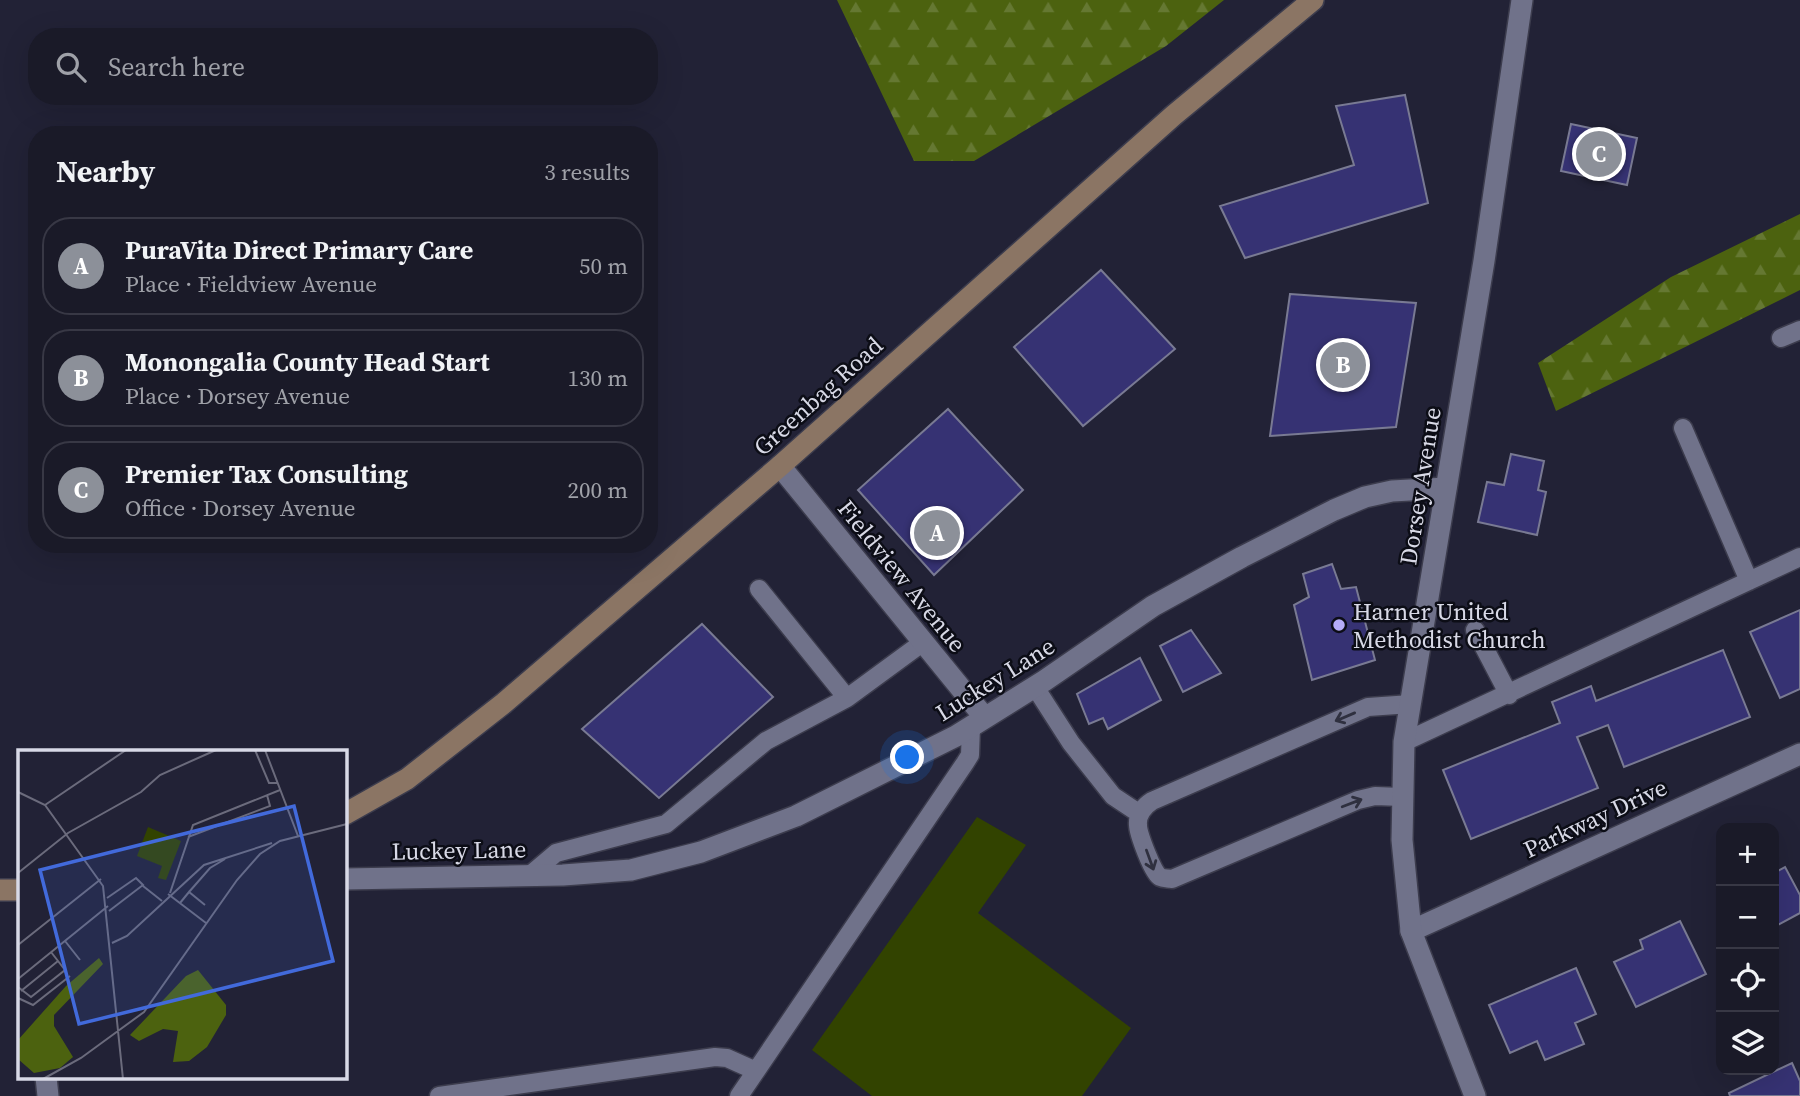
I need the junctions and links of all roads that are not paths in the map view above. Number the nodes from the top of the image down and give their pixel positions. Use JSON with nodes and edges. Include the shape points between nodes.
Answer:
{"nodes":[{"id":1,"x":1313,"y":0,"type":"edge"},
{"id":2,"x":1522,"y":0,"type":"edge"},
{"id":3,"x":1800,"y":330,"type":"edge"},
{"id":4,"x":1781,"y":338,"type":"dead end"},
{"id":5,"x":1683,"y":428,"type":"dead end"},
{"id":6,"x":779,"y":466,"type":"junction"},
{"id":7,"x":1446,"y":488,"type":"junction"},
{"id":8,"x":1800,"y":557,"type":"edge"},
{"id":9,"x":1749,"y":581,"type":"junction"},
{"id":10,"x":759,"y":589,"type":"dead end"},
{"id":11,"x":1475,"y":629,"type":"dead end"},
{"id":12,"x":922,"y":643,"type":"junction"},
{"id":13,"x":1035,"y":687,"type":"junction"},
{"id":14,"x":1509,"y":695,"type":"junction"},
{"id":15,"x":847,"y":698,"type":"junction"},
{"id":16,"x":1411,"y":704,"type":"junction"},
{"id":17,"x":978,"y":722,"type":"junction"},
{"id":18,"x":1404,"y":742,"type":"junction"},
{"id":19,"x":1800,"y":754,"type":"edge"},
{"id":20,"x":1402,"y":797,"type":"junction"},
{"id":21,"x":346,"y":813,"type":"edge"},
{"id":22,"x":1140,"y":814,"type":"junction"},
{"id":23,"x":530,"y":875,"type":"junction"},
{"id":24,"x":346,"y":879,"type":"edge"},
{"id":25,"x":0,"y":890,"type":"edge"},
{"id":26,"x":18,"y":890,"type":"edge"},
{"id":27,"x":1411,"y":931,"type":"junction"},
{"id":28,"x":756,"y":1071,"type":"junction"},
{"id":29,"x":46,"y":1078,"type":"edge"},
{"id":30,"x":48,"y":1096,"type":"edge"},
{"id":31,"x":439,"y":1096,"type":"edge"},
{"id":32,"x":739,"y":1096,"type":"edge"},
{"id":33,"x":1475,"y":1096,"type":"edge"}],
"edges":[{"from":1,"to":6,"type":"main road","name":"Greenbag Road","via":[[1174,115]]},
{"from":2,"to":7,"type":"street","name":"Dorsey Avenue"},
{"from":3,"to":4,"type":"lane"},
{"from":5,"to":9,"type":"lane"},
{"from":6,"to":12,"type":"street","name":"Fieldview Avenue"},
{"from":6,"to":21,"type":"main road","name":"Greenbag Road","via":[[504,703],[407,779]]},
{"from":7,"to":13,"type":"street","name":"Luckey Lane","via":[[1392,491],[1334,510],[1153,606]]},
{"from":7,"to":16,"type":"street","name":"Dorsey Avenue"},
{"from":8,"to":9,"type":"lane"},
{"from":9,"to":14,"type":"lane"},
{"from":10,"to":15,"type":"lane"},
{"from":11,"to":14,"type":"lane"},
{"from":12,"to":15,"type":"lane"},
{"from":12,"to":17,"type":"street","name":"Fieldview Avenue"},
{"from":13,"to":17,"type":"street","name":"Luckey Lane"},
{"from":13,"to":22,"type":"lane","via":[[1113,796]]},
{"from":14,"to":18,"type":"lane"},
{"from":15,"to":23,"type":"lane","via":[[765,741],[666,824],[556,853]]},
{"from":16,"to":18,"type":"street","name":"Dorsey Avenue"},
{"from":16,"to":22,"type":"lane","one_way":true,"via":[[1368,707],[1152,801]]},
{"from":17,"to":23,"type":"street","name":"Luckey Lane","via":[[796,816],[701,852],[631,870]]},
{"from":17,"to":28,"type":"lane","via":[[965,763]]},
{"from":18,"to":20,"type":"street","name":"Dorsey Avenue"},
{"from":19,"to":27,"type":"street","name":"Parkway Drive"},
{"from":22,"to":20,"type":"lane","one_way":true,"via":[[1138,825],[1153,871],[1172,878],[1358,800]]},
{"from":20,"to":27,"type":"street","name":"Dorsey Avenue"},
{"from":23,"to":24,"type":"street","name":"Luckey Lane"},
{"from":25,"to":26,"type":"main road"},
{"from":27,"to":33,"type":"street","name":"Dorsey Avenue"},
{"from":28,"to":31,"type":"lane","via":[[715,1057]]},
{"from":28,"to":32,"type":"lane"},
{"from":29,"to":30,"type":"street"}]}
